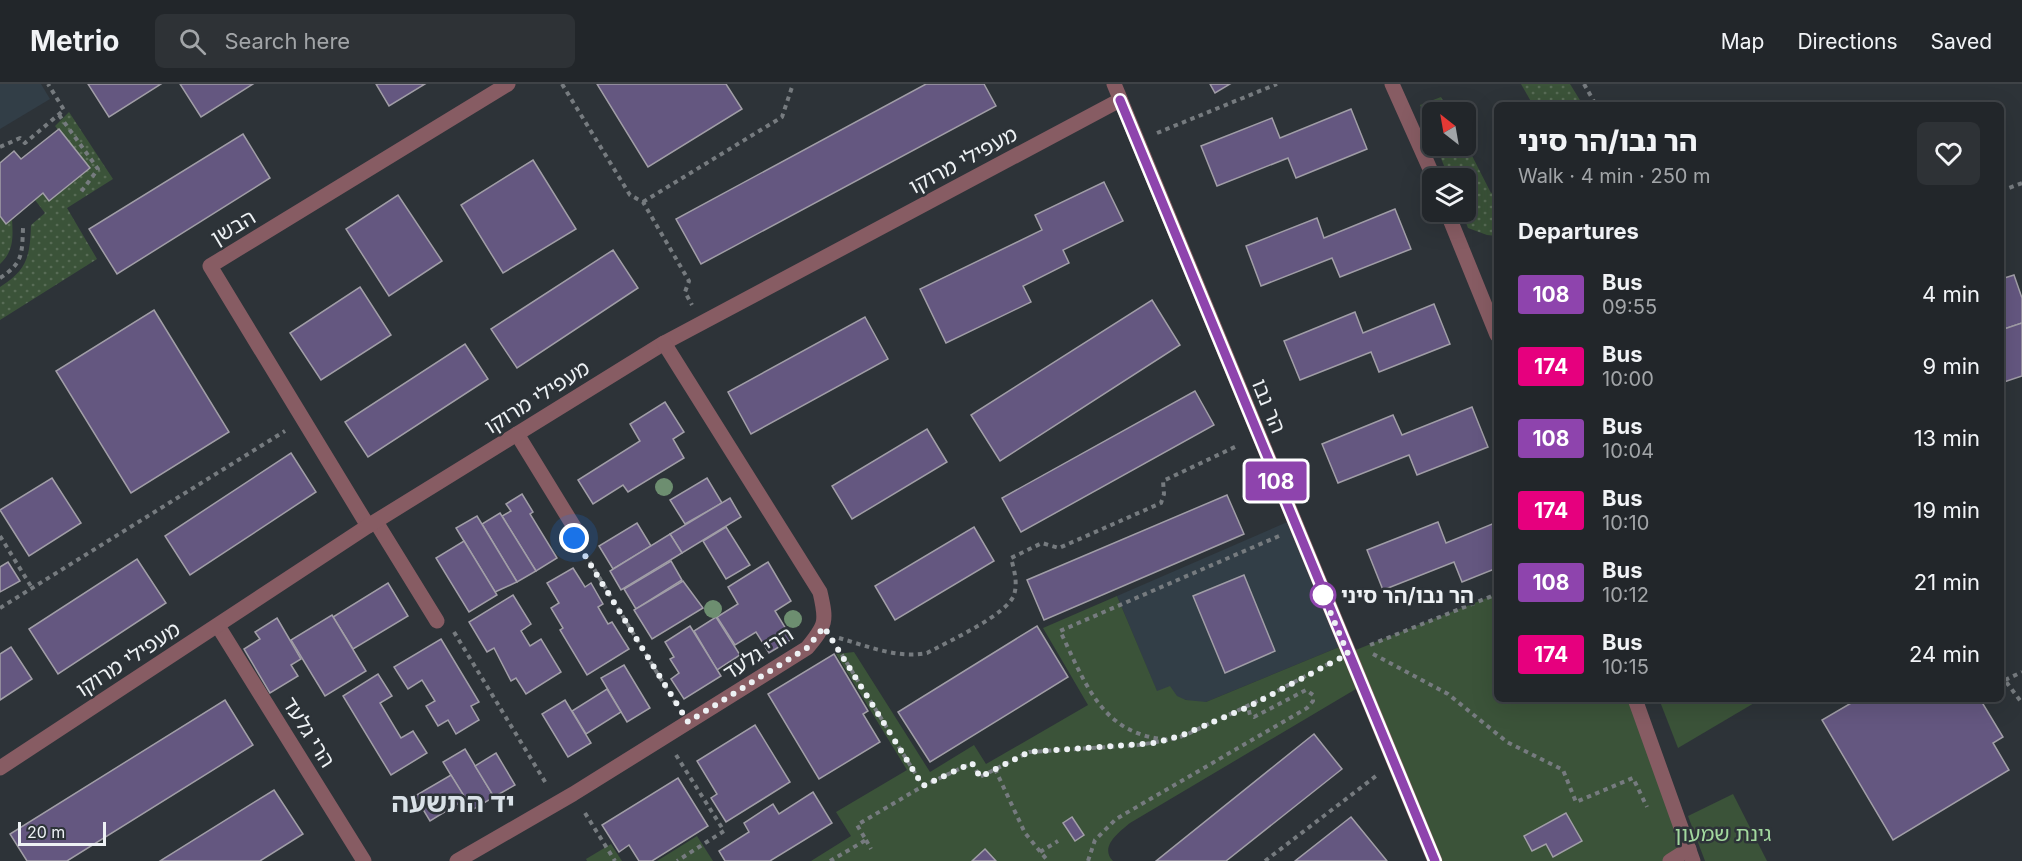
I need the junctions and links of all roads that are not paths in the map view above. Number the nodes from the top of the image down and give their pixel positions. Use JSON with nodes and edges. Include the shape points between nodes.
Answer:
{"nodes":[{"id":1,"x":508,"y":84,"type":"edge"},
{"id":2,"x":1114,"y":84,"type":"edge"},
{"id":3,"x":1392,"y":84,"type":"edge"},
{"id":4,"x":1120,"y":100,"type":"junction"},
{"id":5,"x":1430,"y":168,"type":"edge"},
{"id":6,"x":1451,"y":222,"type":"edge"},
{"id":7,"x":1494,"y":328,"type":"edge"},
{"id":8,"x":664,"y":342,"type":"junction"},
{"id":9,"x":517,"y":434,"type":"junction"},
{"id":10,"x":372,"y":524,"type":"junction"},
{"id":11,"x":579,"y":535,"type":"road end"},
{"id":12,"x":436,"y":621,"type":"road end"},
{"id":13,"x":218,"y":626,"type":"junction"},
{"id":14,"x":1636,"y":702,"type":"edge"},
{"id":15,"x":0,"y":768,"type":"edge"},
{"id":16,"x":1691,"y":855,"type":"edge"},
{"id":17,"x":364,"y":861,"type":"edge"},
{"id":18,"x":458,"y":861,"type":"edge"},
{"id":19,"x":1435,"y":861,"type":"edge"},
{"id":20,"x":1670,"y":861,"type":"edge"}],
"edges":[{"from":1,"to":10,"type":"street","name":"הבשן","via":[[210,266]]},
{"from":2,"to":4,"type":"street","name":"הר נבו"},
{"from":3,"to":5,"type":"street"},
{"from":4,"to":8,"type":"street","name":"מעפילי מרוקו"},
{"from":4,"to":19,"type":"street","name":"הר נבו"},
{"from":6,"to":7,"type":"street"},
{"from":8,"to":9,"type":"street","name":"מעפילי מרוקו"},
{"from":8,"to":18,"type":"street","name":"הרי גלעד","via":[[820,592],[827,631],[807,648],[665,737]]},
{"from":9,"to":10,"type":"street","name":"מעפילי מרוקו"},
{"from":9,"to":11,"type":"street"},
{"from":10,"to":12,"type":"street","name":"הבשן"},
{"from":10,"to":13,"type":"street","name":"מעפילי מרוקו"},
{"from":13,"to":15,"type":"street","name":"מעפילי מרוקו"},
{"from":13,"to":17,"type":"street","name":"הרי גלעד"},
{"from":14,"to":16,"type":"street"},
{"from":16,"to":20,"type":"street"}]}
